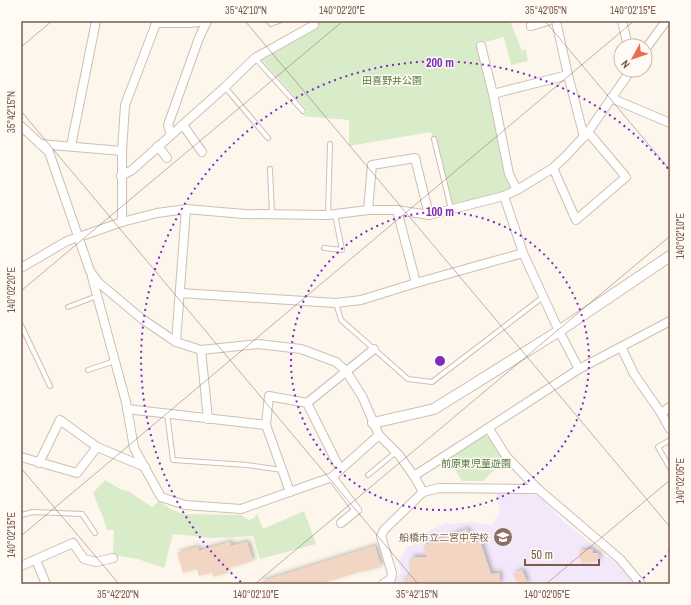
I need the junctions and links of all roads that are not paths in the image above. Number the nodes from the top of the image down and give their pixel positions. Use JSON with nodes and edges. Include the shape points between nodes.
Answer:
{"nodes":[{"id":1,"x":96,"y":21,"type":"edge"},
{"id":2,"x":206,"y":21,"type":"edge"},
{"id":3,"x":269,"y":21,"type":"edge"},
{"id":4,"x":278,"y":21,"type":"edge"},
{"id":5,"x":548,"y":21,"type":"edge"},
{"id":6,"x":565,"y":21,"type":"edge"},
{"id":7,"x":622,"y":21,"type":"edge"},
{"id":8,"x":666,"y":21,"type":"edge"},
{"id":9,"x":156,"y":22,"type":"edge"},
{"id":10,"x":557,"y":24,"type":"edge"},
{"id":11,"x":314,"y":25,"type":"dead end"},
{"id":12,"x":531,"y":26,"type":"dead end"},
{"id":13,"x":626,"y":38,"type":"edge"},
{"id":14,"x":653,"y":39,"type":"edge"},
{"id":15,"x":481,"y":46,"type":"dead end"},
{"id":16,"x":255,"y":58,"type":"junction"},
{"id":17,"x":568,"y":75,"type":"junction"},
{"id":18,"x":625,"y":78,"type":"edge"},
{"id":19,"x":225,"y":87,"type":"junction"},
{"id":20,"x":492,"y":94,"type":"junction"},
{"id":21,"x":611,"y":98,"type":"junction"},
{"id":22,"x":302,"y":111,"type":"dead end"},
{"id":23,"x":670,"y":123,"type":"edge"},
{"id":24,"x":184,"y":125,"type":"junction"},
{"id":25,"x":21,"y":126,"type":"edge"},
{"id":26,"x":171,"y":135,"type":"junction"},
{"id":27,"x":586,"y":135,"type":"junction"},
{"id":28,"x":268,"y":138,"type":"dead end"},
{"id":29,"x":434,"y":139,"type":"dead end"},
{"id":30,"x":40,"y":144,"type":"junction"},
{"id":31,"x":330,"y":144,"type":"dead end"},
{"id":32,"x":71,"y":146,"type":"junction"},
{"id":33,"x":158,"y":146,"type":"junction"},
{"id":34,"x":122,"y":151,"type":"junction"},
{"id":35,"x":202,"y":152,"type":"dead end"},
{"id":36,"x":168,"y":158,"type":"dead end"},
{"id":37,"x":553,"y":168,"type":"junction"},
{"id":38,"x":270,"y":169,"type":"dead end"},
{"id":39,"x":121,"y":176,"type":"junction"},
{"id":40,"x":517,"y":190,"type":"junction"},
{"id":41,"x":504,"y":196,"type":"junction"},
{"id":42,"x":186,"y":209,"type":"junction"},
{"id":43,"x":451,"y":209,"type":"junction"},
{"id":44,"x":368,"y":210,"type":"junction"},
{"id":45,"x":397,"y":210,"type":"junction"},
{"id":46,"x":272,"y":214,"type":"junction"},
{"id":47,"x":332,"y":215,"type":"junction"},
{"id":48,"x":429,"y":215,"type":"junction"},
{"id":49,"x":122,"y":222,"type":"junction"},
{"id":50,"x":79,"y":238,"type":"junction"},
{"id":51,"x":324,"y":248,"type":"dead end"},
{"id":52,"x":523,"y":253,"type":"junction"},
{"id":53,"x":670,"y":256,"type":"edge"},
{"id":54,"x":21,"y":268,"type":"edge"},
{"id":55,"x":90,"y":271,"type":"junction"},
{"id":56,"x":416,"y":282,"type":"junction"},
{"id":57,"x":180,"y":293,"type":"junction"},
{"id":58,"x":97,"y":296,"type":"junction"},
{"id":59,"x":543,"y":297,"type":"junction"},
{"id":60,"x":336,"y":303,"type":"junction"},
{"id":61,"x":68,"y":307,"type":"dead end"},
{"id":62,"x":670,"y":321,"type":"edge"},
{"id":63,"x":21,"y":325,"type":"edge"},
{"id":64,"x":559,"y":331,"type":"junction"},
{"id":65,"x":176,"y":342,"type":"junction"},
{"id":66,"x":621,"y":347,"type":"junction"},
{"id":67,"x":374,"y":349,"type":"junction"},
{"id":68,"x":202,"y":350,"type":"junction"},
{"id":69,"x":115,"y":361,"type":"junction"},
{"id":70,"x":579,"y":369,"type":"junction"},
{"id":71,"x":88,"y":370,"type":"dead end"},
{"id":72,"x":346,"y":371,"type":"junction"},
{"id":73,"x":50,"y":386,"type":"dead end"},
{"id":74,"x":307,"y":403,"type":"junction"},
{"id":75,"x":670,"y":408,"type":"edge"},
{"id":76,"x":127,"y":409,"type":"junction"},
{"id":77,"x":661,"y":413,"type":"junction"},
{"id":78,"x":167,"y":414,"type":"junction"},
{"id":79,"x":208,"y":418,"type":"junction"},
{"id":80,"x":373,"y":423,"type":"junction"},
{"id":81,"x":266,"y":425,"type":"junction"},
{"id":82,"x":489,"y":429,"type":"junction"},
{"id":83,"x":670,"y":430,"type":"edge"},
{"id":84,"x":379,"y":435,"type":"junction"},
{"id":85,"x":670,"y":440,"type":"edge"},
{"id":86,"x":98,"y":447,"type":"junction"},
{"id":87,"x":396,"y":452,"type":"junction"},
{"id":88,"x":21,"y":457,"type":"edge"},
{"id":89,"x":39,"y":462,"type":"junction"},
{"id":90,"x":144,"y":467,"type":"junction"},
{"id":91,"x":670,"y":468,"type":"edge"},
{"id":92,"x":340,"y":469,"type":"junction"},
{"id":93,"x":282,"y":470,"type":"junction"},
{"id":94,"x":368,"y":475,"type":"dead end"},
{"id":95,"x":414,"y":476,"type":"junction"},
{"id":96,"x":332,"y":477,"type":"junction"},
{"id":97,"x":538,"y":489,"type":"junction"},
{"id":98,"x":290,"y":492,"type":"junction"},
{"id":99,"x":423,"y":492,"type":"junction"},
{"id":100,"x":21,"y":515,"type":"edge"},
{"id":101,"x":341,"y":523,"type":"dead end"},
{"id":102,"x":95,"y":533,"type":"dead end"},
{"id":103,"x":113,"y":558,"type":"dead end"},
{"id":104,"x":36,"y":560,"type":"junction"},
{"id":105,"x":21,"y":566,"type":"edge"},
{"id":106,"x":44,"y":584,"type":"edge"},
{"id":107,"x":383,"y":584,"type":"edge"},
{"id":108,"x":641,"y":584,"type":"edge"}],
"edges":[{"from":1,"to":32,"type":"street"},
{"from":2,"to":9,"type":"street"},
{"from":2,"to":26,"type":"street","via":[[168,125]]},
{"from":3,"to":4,"type":"lane","via":[[271,24]]},
{"from":5,"to":12,"type":"street"},
{"from":6,"to":10,"type":"street"},
{"from":7,"to":13,"type":"street"},
{"from":8,"to":14,"type":"street"},
{"from":9,"to":34,"type":"street","via":[[125,105]]},
{"from":10,"to":17,"type":"street"},
{"from":11,"to":16,"type":"street"},
{"from":15,"to":20,"type":"street"},
{"from":16,"to":19,"type":"street"},
{"from":16,"to":22,"type":"lane"},
{"from":17,"to":20,"type":"street"},
{"from":17,"to":27,"type":"street"},
{"from":18,"to":21,"type":"street"},
{"from":19,"to":24,"type":"street"},
{"from":19,"to":28,"type":"lane"},
{"from":20,"to":40,"type":"street","via":[[509,174]]},
{"from":21,"to":23,"type":"street"},
{"from":21,"to":27,"type":"street"},
{"from":24,"to":26,"type":"street"},
{"from":24,"to":35,"type":"street"},
{"from":25,"to":30,"type":"street"},
{"from":26,"to":33,"type":"street"},
{"from":27,"to":37,"type":"street"},
{"from":27,"to":37,"type":"street","via":[[626,177],[576,220]]},
{"from":29,"to":43,"type":"lane"},
{"from":30,"to":32,"type":"street"},
{"from":30,"to":50,"type":"street","via":[[49,152]]},
{"from":31,"to":47,"type":"lane"},
{"from":32,"to":34,"type":"street"},
{"from":33,"to":36,"type":"street"},
{"from":33,"to":39,"type":"street","via":[[132,170]]},
{"from":34,"to":39,"type":"street"},
{"from":37,"to":40,"type":"street"},
{"from":38,"to":46,"type":"lane"},
{"from":39,"to":49,"type":"street"},
{"from":40,"to":41,"type":"street"},
{"from":41,"to":43,"type":"street"},
{"from":41,"to":52,"type":"street"},
{"from":42,"to":46,"type":"street"},
{"from":42,"to":49,"type":"street"},
{"from":42,"to":57,"type":"street"},
{"from":43,"to":48,"type":"street"},
{"from":44,"to":45,"type":"street"},
{"from":44,"to":47,"type":"street"},
{"from":44,"to":48,"type":"street","via":[[372,165],[415,158]]},
{"from":45,"to":48,"type":"street"},
{"from":45,"to":56,"type":"street"},
{"from":46,"to":47,"type":"street"},
{"from":47,"to":51,"type":"lane","via":[[342,250]]},
{"from":49,"to":50,"type":"street"},
{"from":50,"to":54,"type":"street","via":[[67,241]]},
{"from":50,"to":55,"type":"street"},
{"from":52,"to":56,"type":"street"},
{"from":52,"to":59,"type":"street"},
{"from":53,"to":64,"type":"street"},
{"from":55,"to":58,"type":"street"},
{"from":55,"to":65,"type":"street","via":[[98,282],[142,319]]},
{"from":56,"to":60,"type":"street","via":[[361,300]]},
{"from":57,"to":60,"type":"street"},
{"from":57,"to":65,"type":"street"},
{"from":58,"to":61,"type":"lane"},
{"from":58,"to":69,"type":"street"},
{"from":59,"to":64,"type":"street"},
{"from":59,"to":67,"type":"lane","via":[[432,382],[408,379]]},
{"from":60,"to":67,"type":"lane","via":[[341,320]]},
{"from":62,"to":66,"type":"street"},
{"from":63,"to":73,"type":"lane"},
{"from":64,"to":70,"type":"street"},
{"from":64,"to":80,"type":"street","via":[[434,409]]},
{"from":65,"to":68,"type":"street"},
{"from":66,"to":70,"type":"street"},
{"from":66,"to":77,"type":"street","via":[[634,374]]},
{"from":67,"to":72,"type":"street"},
{"from":68,"to":72,"type":"street","via":[[258,344],[301,349],[336,362]]},
{"from":68,"to":79,"type":"street"},
{"from":69,"to":71,"type":"lane"},
{"from":69,"to":76,"type":"street"},
{"from":70,"to":82,"type":"street"},
{"from":72,"to":74,"type":"street"},
{"from":72,"to":80,"type":"street","via":[[362,396]]},
{"from":74,"to":81,"type":"street","via":[[269,396]]},
{"from":74,"to":92,"type":"street"},
{"from":75,"to":77,"type":"street"},
{"from":76,"to":78,"type":"street"},
{"from":76,"to":90,"type":"street","via":[[134,448]]},
{"from":77,"to":83,"type":"street"},
{"from":78,"to":79,"type":"street"},
{"from":78,"to":93,"type":"lane","via":[[173,460]]},
{"from":79,"to":81,"type":"street"},
{"from":80,"to":84,"type":"street"},
{"from":81,"to":93,"type":"street"},
{"from":82,"to":95,"type":"street"},
{"from":82,"to":97,"type":"street","via":[[506,456]]},
{"from":84,"to":87,"type":"street"},
{"from":84,"to":92,"type":"street"},
{"from":85,"to":91,"type":"lane","via":[[658,447]]},
{"from":86,"to":89,"type":"street","via":[[77,473]]},
{"from":86,"to":89,"type":"street","via":[[60,420]]},
{"from":86,"to":90,"type":"street"},
{"from":87,"to":94,"type":"lane"},
{"from":87,"to":95,"type":"street"},
{"from":88,"to":89,"type":"street"},
{"from":90,"to":98,"type":"street","via":[[161,497],[185,505],[241,509]]},
{"from":92,"to":96,"type":"street"},
{"from":93,"to":98,"type":"street"},
{"from":95,"to":99,"type":"street"},
{"from":96,"to":98,"type":"street"},
{"from":96,"to":101,"type":"street","via":[[357,510]]},
{"from":97,"to":99,"type":"street","via":[[439,488]]},
{"from":97,"to":108,"type":"street","via":[[620,559]]},
{"from":99,"to":107,"type":"street","via":[[381,536],[392,573],[391,579]]},
{"from":100,"to":102,"type":"lane","via":[[33,512],[82,514]]},
{"from":103,"to":104,"type":"street","via":[[96,562],[84,559],[73,543]]},
{"from":104,"to":105,"type":"street"},
{"from":104,"to":106,"type":"street"}]}
